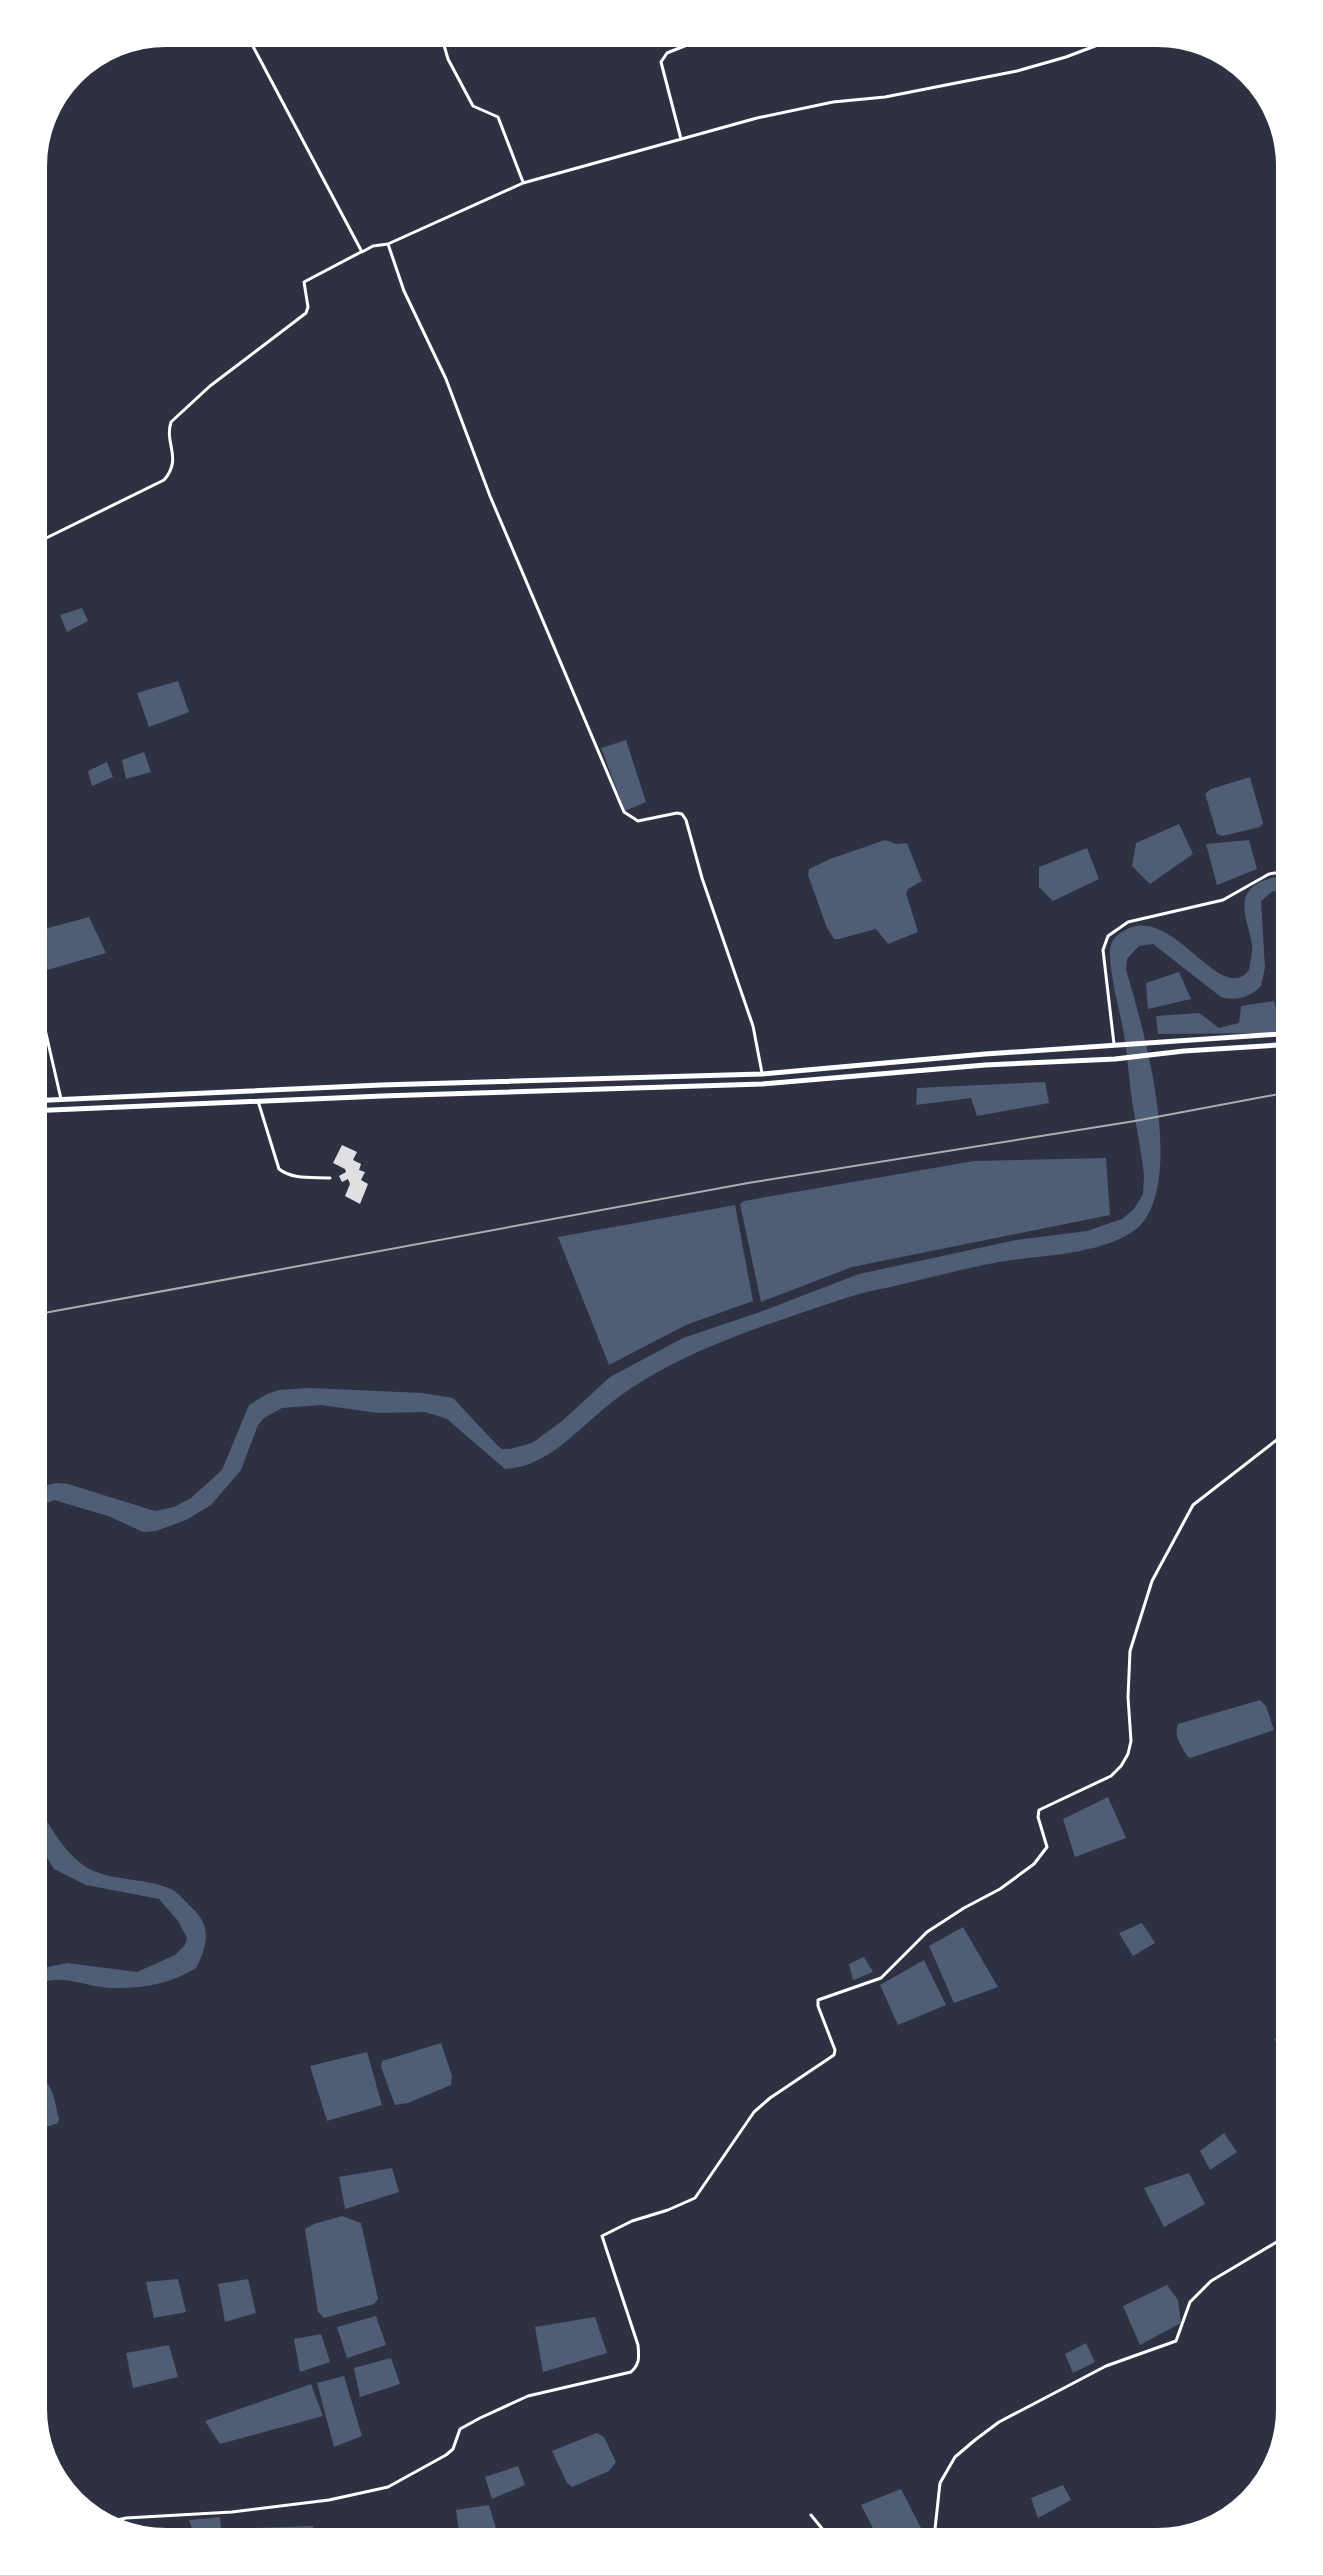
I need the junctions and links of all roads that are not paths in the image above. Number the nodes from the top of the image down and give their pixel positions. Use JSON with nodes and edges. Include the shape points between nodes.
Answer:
{"nodes":[{"id":1,"x":250,"y":42,"type":"edge"},
{"id":2,"x":443,"y":42,"type":"edge"},
{"id":3,"x":694,"y":42,"type":"edge"},
{"id":4,"x":1106,"y":42,"type":"edge"},
{"id":5,"x":681,"y":139,"type":"junction"},
{"id":6,"x":523,"y":183,"type":"junction"},
{"id":7,"x":388,"y":244,"type":"junction"},
{"id":8,"x":362,"y":252,"type":"junction"},
{"id":9,"x":42,"y":540,"type":"edge"},
{"id":10,"x":1281,"y":872,"type":"edge"},
{"id":11,"x":42,"y":1016,"type":"edge"},
{"id":12,"x":1281,"y":1034,"type":"edge"},
{"id":13,"x":1114,"y":1044,"type":"junction"},
{"id":14,"x":1281,"y":1045,"type":"edge"},
{"id":15,"x":762,"y":1074,"type":"junction"},
{"id":16,"x":657,"y":1077,"type":"junction"},
{"id":17,"x":657,"y":1088,"type":"junction"},
{"id":18,"x":61,"y":1099,"type":"junction"},
{"id":19,"x":42,"y":1100,"type":"edge"},
{"id":20,"x":258,"y":1101,"type":"junction"},
{"id":21,"x":42,"y":1110,"type":"edge"},
{"id":22,"x":330,"y":1178,"type":"dead end"},
{"id":23,"x":1281,"y":1440,"type":"edge"},
{"id":24,"x":1281,"y":2239,"type":"edge"},
{"id":25,"x":811,"y":2515,"type":"dead end"},
{"id":26,"x":113,"y":2521,"type":"edge"},
{"id":27,"x":826,"y":2533,"type":"edge"},
{"id":28,"x":933,"y":2533,"type":"edge"}],
"edges":[{"from":1,"to":8,"type":"street"},
{"from":2,"to":6,"type":"street","via":[[473,106],[498,117]]},
{"from":3,"to":5,"type":"street","via":[[667,53],[661,62]]},
{"from":4,"to":5,"type":"street","via":[[1017,71],[788,111]]},
{"from":5,"to":6,"type":"street"},
{"from":6,"to":7,"type":"street"},
{"from":7,"to":8,"type":"street"},
{"from":7,"to":15,"type":"street","via":[[624,812],[638,821],[677,813],[686,820],[753,1026]]},
{"from":8,"to":9,"type":"street","via":[[304,282],[306,313],[171,422],[174,463],[164,480]]},
{"from":10,"to":13,"type":"street","via":[[1223,900],[1128,922],[1108,936],[1103,950]]},
{"from":11,"to":18,"type":"street"},
{"from":12,"to":13,"type":"main road"},
{"from":13,"to":15,"type":"main road"},
{"from":14,"to":17,"type":"main road"},
{"from":15,"to":16,"type":"main road"},
{"from":16,"to":17,"type":"main road"},
{"from":16,"to":18,"type":"main road"},
{"from":17,"to":20,"type":"main road"},
{"from":18,"to":19,"type":"main road"},
{"from":20,"to":21,"type":"main road"},
{"from":20,"to":22,"type":"street","via":[[279,1169],[298,1177]]},
{"from":23,"to":26,"type":"street","via":[[1193,1505],[1152,1581],[1130,1651],[1131,1741],[1121,1766],[1111,1776],[1039,1810],[1047,1847],[1034,1864],[927,1932],[881,1978],[818,2000],[834,2055],[754,2112],[695,2198],[602,2236],[638,2345],[639,2359],[631,2372],[528,2396],[480,2418],[460,2429],[446,2455],[388,2487],[232,2512]]},
{"from":24,"to":28,"type":"street","via":[[1211,2281],[1190,2302],[1176,2341],[1106,2366],[975,2440],[955,2457],[940,2483]]},
{"from":25,"to":27,"type":"street"}]}
